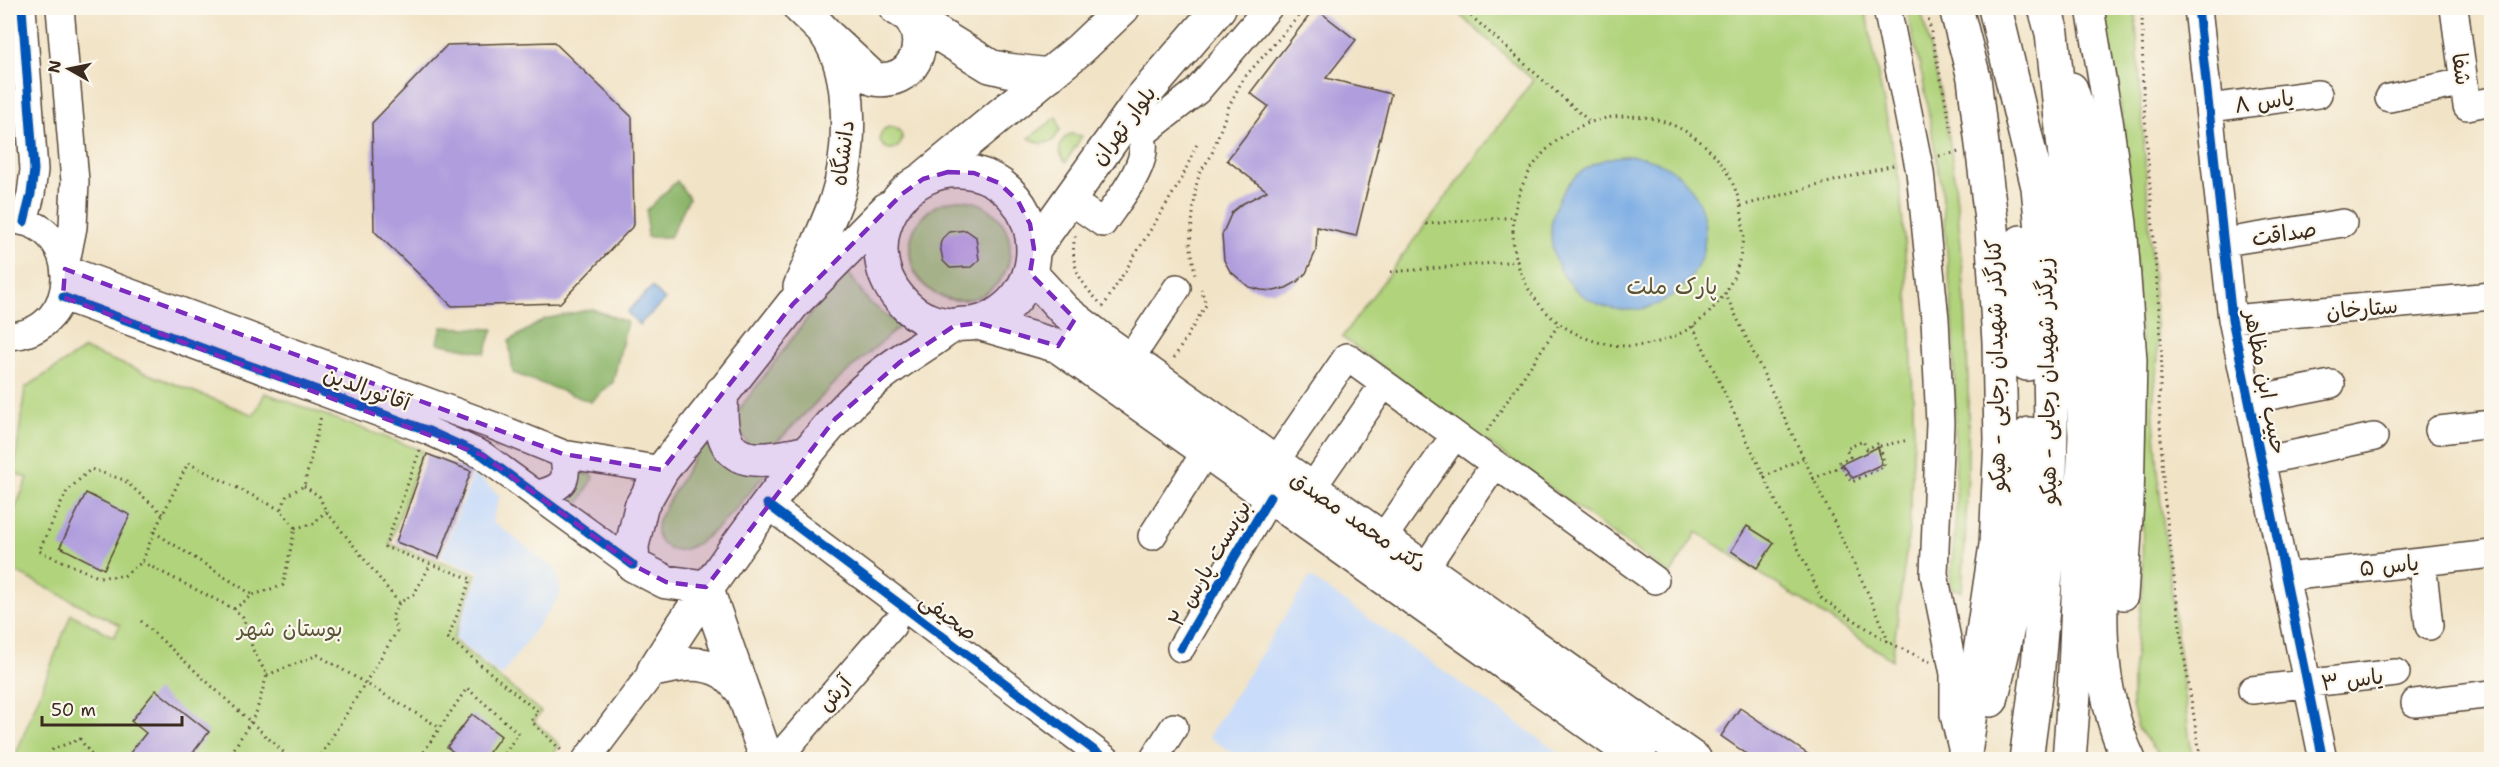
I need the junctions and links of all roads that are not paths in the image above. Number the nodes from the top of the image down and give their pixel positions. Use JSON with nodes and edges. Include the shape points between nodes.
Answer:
{"nodes":[{"id":1,"x":22,"y":8,"type":"edge"},
{"id":2,"x":60,"y":8,"type":"edge"},
{"id":3,"x":800,"y":8,"type":"edge"},
{"id":4,"x":1123,"y":8,"type":"edge"},
{"id":5,"x":1219,"y":8,"type":"edge"},
{"id":6,"x":1268,"y":8,"type":"edge"},
{"id":7,"x":1887,"y":8,"type":"edge"},
{"id":8,"x":1956,"y":8,"type":"edge"},
{"id":9,"x":1995,"y":8,"type":"edge"},
{"id":10,"x":2090,"y":8,"type":"edge"},
{"id":11,"x":2198,"y":8,"type":"edge"},
{"id":12,"x":2454,"y":8,"type":"edge"},
{"id":13,"x":904,"y":11,"type":"edge"},
{"id":14,"x":2048,"y":20,"type":"edge"},
{"id":15,"x":827,"y":35,"type":"junction"},
{"id":16,"x":2005,"y":46,"type":"junction"},
{"id":17,"x":1049,"y":75,"type":"junction"},
{"id":18,"x":2464,"y":82,"type":"junction"},
{"id":19,"x":2318,"y":94,"type":"dead end"},
{"id":20,"x":2389,"y":98,"type":"dead end"},
{"id":21,"x":2492,"y":101,"type":"edge"},
{"id":22,"x":2210,"y":108,"type":"junction"},
{"id":23,"x":1133,"y":128,"type":"junction"},
{"id":24,"x":34,"y":170,"type":"junction"},
{"id":25,"x":75,"y":181,"type":"junction"},
{"id":26,"x":913,"y":186,"type":"junction"},
{"id":27,"x":1068,"y":199,"type":"junction"},
{"id":28,"x":16,"y":221,"type":"edge"},
{"id":29,"x":2343,"y":223,"type":"dead end"},
{"id":30,"x":2225,"y":242,"type":"junction"},
{"id":31,"x":1032,"y":261,"type":"junction"},
{"id":32,"x":65,"y":268,"type":"junction"},
{"id":33,"x":1191,"y":285,"type":"road end"},
{"id":34,"x":2492,"y":296,"type":"edge"},
{"id":35,"x":63,"y":297,"type":"junction"},
{"id":36,"x":793,"y":304,"type":"junction"},
{"id":37,"x":1089,"y":313,"type":"junction"},
{"id":38,"x":2232,"y":319,"type":"junction"},
{"id":39,"x":966,"y":324,"type":"junction"},
{"id":40,"x":8,"y":336,"type":"edge"},
{"id":41,"x":1058,"y":346,"type":"junction"},
{"id":42,"x":1130,"y":359,"type":"junction"},
{"id":43,"x":1384,"y":384,"type":"junction"},
{"id":44,"x":2331,"y":384,"type":"dead end"},
{"id":45,"x":722,"y":392,"type":"junction"},
{"id":46,"x":2249,"y":400,"type":"junction"},
{"id":47,"x":2492,"y":424,"type":"edge"},
{"id":48,"x":2439,"y":430,"type":"dead end"},
{"id":49,"x":1455,"y":435,"type":"junction"},
{"id":50,"x":2374,"y":437,"type":"dead end"},
{"id":51,"x":1206,"y":451,"type":"junction"},
{"id":52,"x":808,"y":452,"type":"junction"},
{"id":53,"x":563,"y":454,"type":"junction"},
{"id":54,"x":2262,"y":461,"type":"junction"},
{"id":55,"x":1275,"y":462,"type":"junction"},
{"id":56,"x":1495,"y":464,"type":"junction"},
{"id":57,"x":662,"y":470,"type":"junction"},
{"id":58,"x":1312,"y":488,"type":"junction"},
{"id":59,"x":538,"y":494,"type":"junction"},
{"id":60,"x":1270,"y":496,"type":"junction"},
{"id":61,"x":767,"y":504,"type":"junction"},
{"id":62,"x":1152,"y":536,"type":"dead end"},
{"id":63,"x":1383,"y":538,"type":"junction"},
{"id":64,"x":2492,"y":554,"type":"edge"},
{"id":65,"x":2422,"y":562,"type":"junction"},
{"id":66,"x":633,"y":565,"type":"junction"},
{"id":67,"x":1425,"y":568,"type":"junction"},
{"id":68,"x":2286,"y":577,"type":"junction"},
{"id":69,"x":1655,"y":580,"type":"dead end"},
{"id":70,"x":706,"y":587,"type":"junction"},
{"id":71,"x":2124,"y":596,"type":"dead end"},
{"id":72,"x":892,"y":626,"type":"dead end"},
{"id":73,"x":2430,"y":626,"type":"dead end"},
{"id":74,"x":1182,"y":648,"type":"dead end"},
{"id":75,"x":654,"y":670,"type":"junction"},
{"id":76,"x":2396,"y":673,"type":"dead end"},
{"id":77,"x":2308,"y":684,"type":"junction"},
{"id":78,"x":2252,"y":690,"type":"dead end"},
{"id":79,"x":743,"y":692,"type":"junction"},
{"id":80,"x":2492,"y":694,"type":"edge"},
{"id":81,"x":2415,"y":703,"type":"dead end"},
{"id":82,"x":1056,"y":721,"type":"junction"},
{"id":83,"x":1174,"y":727,"type":"dead end"},
{"id":84,"x":575,"y":756,"type":"edge"},
{"id":85,"x":767,"y":759,"type":"edge"},
{"id":86,"x":776,"y":759,"type":"edge"},
{"id":87,"x":1070,"y":759,"type":"edge"},
{"id":88,"x":1107,"y":759,"type":"edge"},
{"id":89,"x":1153,"y":759,"type":"edge"},
{"id":90,"x":1641,"y":759,"type":"edge"},
{"id":91,"x":1695,"y":759,"type":"edge"},
{"id":92,"x":1964,"y":759,"type":"edge"},
{"id":93,"x":2026,"y":759,"type":"edge"},
{"id":94,"x":2069,"y":759,"type":"edge"},
{"id":95,"x":2129,"y":759,"type":"edge"},
{"id":96,"x":2324,"y":759,"type":"edge"}],
"edges":[{"from":1,"to":24,"type":"street"},
{"from":2,"to":25,"type":"street"},
{"from":3,"to":15,"type":"main road","name":"دانشگاه"},
{"from":4,"to":17,"type":"main road"},
{"from":5,"to":23,"type":"main road","name":"بلوار تهران","via":[[1141,99]]},
{"from":6,"to":23,"type":"street","via":[[1197,92]]},
{"from":7,"to":92,"type":"street","via":[[1918,160],[1935,319],[1940,412],[1934,574],[1954,674],[1954,716]]},
{"from":8,"to":92,"type":"main road","name":"کنارگذر شهیدان رجایی - هپکو","via":[[1974,78],[1969,151],[1992,228],[2001,440],[1996,545]]},
{"from":9,"to":16,"type":"main road","name":"زیرگذر شهیدان رجایی - هپکو"},
{"from":10,"to":71,"type":"street","via":[[2123,224],[2133,360]]},
{"from":11,"to":22,"type":"street","name":"حبیب ابن مظاهر"},
{"from":12,"to":18,"type":"street","name":"شفا"},
{"from":13,"to":15,"type":"main road","via":[[916,25],[916,60],[896,79],[874,79]]},
{"from":13,"to":17,"type":"main road","via":[[990,66]]},
{"from":14,"to":94,"type":"main road","name":"زیرگذر شهیدان رجایی - هپکو","via":[[2078,281],[2085,436]]},
{"from":14,"to":95,"type":"main road","via":[[2081,117],[2100,202],[2111,351],[2111,438],[2101,607],[2103,651],[2112,710]]},
{"from":15,"to":36,"type":"main road","name":"دانشگاه","via":[[846,90],[843,168],[836,199]]},
{"from":16,"to":92,"type":"main road","via":[[2027,336],[2028,452],[2022,555],[2006,643],[1987,717]]},
{"from":16,"to":93,"type":"main road","name":"زیرگذر شهیدان رجایی - هپکو","via":[[2038,187],[2049,306],[2049,537]]},
{"from":17,"to":26,"type":"main road"},
{"from":18,"to":20,"type":"street"},
{"from":18,"to":21,"type":"street","name":"شفا","via":[[2467,106]]},
{"from":19,"to":22,"type":"street","name":"یاس ۸"},
{"from":22,"to":30,"type":"street","name":"حبیب ابن مظاهر"},
{"from":23,"to":27,"type":"main road","name":"بلوار تهران"},
{"from":23,"to":27,"type":"street","via":[[1145,150],[1140,167],[1103,223]]},
{"from":24,"to":25,"type":"street","via":[[42,188],[58,196]]},
{"from":24,"to":28,"type":"street","via":[[31,194]]},
{"from":25,"to":32,"type":"street","via":[[73,227]]},
{"from":26,"to":31,"type":"main road","via":[[948,172],[974,173],[999,183],[1018,201],[1030,224]]},
{"from":26,"to":36,"type":"main road"},
{"from":26,"to":39,"type":"main road","via":[[887,216],[880,241],[882,267],[892,290],[908,309],[929,321]]},
{"from":27,"to":31,"type":"main road","name":"بلوار تهران"},
{"from":28,"to":32,"type":"street","via":[[46,234]]},
{"from":29,"to":30,"type":"street","name":"صداقت"},
{"from":30,"to":38,"type":"street","name":"حبیب ابن مظاهر"},
{"from":31,"to":37,"type":"main road","name":"دکتر محمد مصدق"},
{"from":31,"to":39,"type":"main road","via":[[1013,301],[1001,312]]},
{"from":32,"to":35,"type":"street"},
{"from":32,"to":53,"type":"street","name":"آقانورالدین"},
{"from":33,"to":42,"type":"street"},
{"from":34,"to":38,"type":"street","name":"ستارخان"},
{"from":35,"to":40,"type":"street","via":[[56,311],[33,331]]},
{"from":35,"to":59,"type":"street","name":"آقانورالدین","via":[[429,431],[482,455]]},
{"from":36,"to":45,"type":"main road"},
{"from":37,"to":41,"type":"main road"},
{"from":37,"to":42,"type":"main road","name":"دکتر محمد مصدق"},
{"from":38,"to":46,"type":"street","name":"حبیب ابن مظاهر"},
{"from":39,"to":41,"type":"main road","name":"دکتر محمد مصدق"},
{"from":39,"to":52,"type":"main road","via":[[877,378]]},
{"from":41,"to":51,"type":"main road","name":"دکتر محمد مصدق"},
{"from":42,"to":55,"type":"main road","name":"دکتر محمد مصدق"},
{"from":43,"to":49,"type":"street"},
{"from":43,"to":55,"type":"street","via":[[1347,357]]},
{"from":43,"to":58,"type":"street"},
{"from":44,"to":46,"type":"street"},
{"from":45,"to":52,"type":"main road","via":[[722,427],[727,444],[739,456],[771,460]]},
{"from":45,"to":57,"type":"main road"},
{"from":46,"to":54,"type":"street","name":"حبیب ابن مظاهر"},
{"from":47,"to":48,"type":"street"},
{"from":49,"to":56,"type":"street"},
{"from":49,"to":63,"type":"street"},
{"from":50,"to":54,"type":"street"},
{"from":51,"to":60,"type":"main road","name":"دکتر محمد مصدق"},
{"from":51,"to":62,"type":"street"},
{"from":52,"to":61,"type":"main road"},
{"from":53,"to":57,"type":"street","name":"آقانورالدین"},
{"from":53,"to":59,"type":"street","via":[[563,484]]},
{"from":54,"to":68,"type":"street","name":"حبیب ابن مظاهر"},
{"from":55,"to":58,"type":"main road","name":"دکتر محمد مصدق"},
{"from":56,"to":67,"type":"street"},
{"from":56,"to":69,"type":"street"},
{"from":57,"to":66,"type":"main road","via":[[641,507],[632,546]]},
{"from":58,"to":63,"type":"main road","name":"دکتر محمد مصدق"},
{"from":59,"to":66,"type":"street","name":"آقانورالدین"},
{"from":60,"to":74,"type":"street","name":"بن‌بست پارس ۲"},
{"from":60,"to":90,"type":"main road","name":"دکتر محمد مصدق"},
{"from":61,"to":70,"type":"main road"},
{"from":61,"to":82,"type":"street","name":"صحیفی"},
{"from":63,"to":67,"type":"main road","name":"دکتر محمد مصدق"},
{"from":64,"to":65,"type":"street","name":"یاس ۵"},
{"from":65,"to":68,"type":"street","name":"یاس ۵"},
{"from":65,"to":73,"type":"street"},
{"from":66,"to":70,"type":"main road","via":[[666,582]]},
{"from":67,"to":91,"type":"main road","name":"دکتر محمد مصدق"},
{"from":68,"to":77,"type":"street","name":"حبیب ابن مظاهر"},
{"from":70,"to":75,"type":"main road"},
{"from":70,"to":79,"type":"main road"},
{"from":72,"to":86,"type":"street","name":"آرش"},
{"from":75,"to":79,"type":"main road","via":[[684,663],[703,665],[723,672]]},
{"from":75,"to":84,"type":"street"},
{"from":76,"to":77,"type":"street","name":"یاس ۳"},
{"from":77,"to":78,"type":"street","name":"یاس ۳"},
{"from":77,"to":96,"type":"street","name":"حبیب ابن مظاهر"},
{"from":79,"to":85,"type":"main road"},
{"from":80,"to":81,"type":"street"},
{"from":82,"to":87,"type":"street"},
{"from":82,"to":88,"type":"street","name":"صحیفی"},
{"from":83,"to":89,"type":"street"}]}
